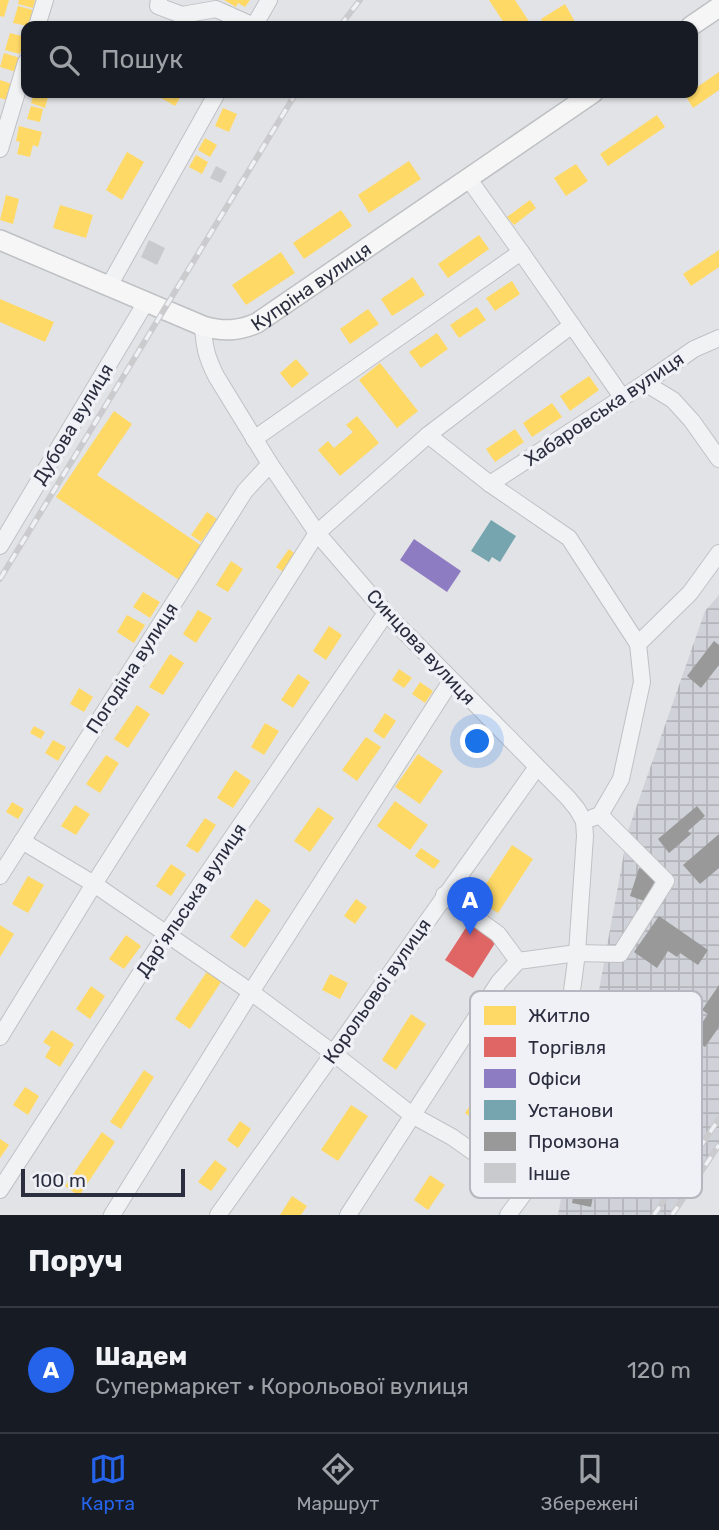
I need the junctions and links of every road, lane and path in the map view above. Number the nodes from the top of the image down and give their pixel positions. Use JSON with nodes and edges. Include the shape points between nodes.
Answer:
{"nodes":[{"id":1,"x":45,"y":0,"type":"edge"},
{"id":2,"x":159,"y":0,"type":"edge"},
{"id":3,"x":269,"y":0,"type":"edge"},
{"id":4,"x":719,"y":7,"type":"edge"},
{"id":5,"x":39,"y":21,"type":"edge"},
{"id":6,"x":243,"y":21,"type":"edge"},
{"id":7,"x":257,"y":21,"type":"edge"},
{"id":8,"x":698,"y":21,"type":"edge"},
{"id":9,"x":21,"y":79,"type":"edge"},
{"id":10,"x":214,"y":98,"type":"edge"},
{"id":11,"x":586,"y":98,"type":"edge"},
{"id":12,"x":0,"y":149,"type":"edge"},
{"id":13,"x":467,"y":178,"type":"junction"},
{"id":14,"x":0,"y":240,"type":"edge"},
{"id":15,"x":521,"y":251,"type":"junction"},
{"id":16,"x":109,"y":286,"type":"junction"},
{"id":17,"x":146,"y":302,"type":"junction"},
{"id":18,"x":572,"y":325,"type":"junction"},
{"id":19,"x":203,"y":326,"type":"junction"},
{"id":20,"x":719,"y":338,"type":"edge"},
{"id":21,"x":645,"y":383,"type":"junction"},
{"id":22,"x":622,"y":397,"type":"junction"},
{"id":23,"x":428,"y":435,"type":"junction"},
{"id":24,"x":254,"y":439,"type":"junction"},
{"id":25,"x":719,"y":459,"type":"edge"},
{"id":26,"x":270,"y":464,"type":"junction"},
{"id":27,"x":490,"y":484,"type":"junction"},
{"id":28,"x":317,"y":533,"type":"junction"},
{"id":29,"x":0,"y":546,"type":"edge"},
{"id":30,"x":719,"y":553,"type":"edge"},
{"id":31,"x":386,"y":613,"type":"junction"},
{"id":32,"x":638,"y":644,"type":"junction"},
{"id":33,"x":451,"y":681,"type":"junction"},
{"id":34,"x":537,"y":767,"type":"junction"},
{"id":35,"x":600,"y":815,"type":"junction"},
{"id":36,"x":584,"y":821,"type":"junction"},
{"id":37,"x":22,"y":841,"type":"junction"},
{"id":38,"x":0,"y":876,"type":"edge"},
{"id":39,"x":94,"y":884,"type":"junction"},
{"id":40,"x":444,"y":895,"type":"junction"},
{"id":41,"x":166,"y":934,"type":"junction"},
{"id":42,"x":577,"y":953,"type":"junction"},
{"id":43,"x":518,"y":961,"type":"junction"},
{"id":44,"x":493,"y":991,"type":"edge"},
{"id":45,"x":572,"y":991,"type":"edge"},
{"id":46,"x":251,"y":992,"type":"junction"},
{"id":47,"x":470,"y":1026,"type":"edge"},
{"id":48,"x":0,"y":1037,"type":"edge"},
{"id":49,"x":334,"y":1053,"type":"junction"},
{"id":50,"x":412,"y":1115,"type":"junction"},
{"id":51,"x":470,"y":1150,"type":"edge"},
{"id":52,"x":0,"y":1190,"type":"edge"},
{"id":53,"x":521,"y":1198,"type":"edge"},
{"id":54,"x":111,"y":1215,"type":"edge"},
{"id":55,"x":218,"y":1215,"type":"edge"},
{"id":56,"x":348,"y":1215,"type":"edge"},
{"id":57,"x":508,"y":1215,"type":"edge"}],
"edges":[{"from":1,"to":5,"type":"street"},
{"from":2,"to":6,"type":"street","via":[[158,6],[182,15],[216,9]]},
{"from":3,"to":7,"type":"street"},
{"from":4,"to":8,"type":"main road"},
{"from":9,"to":12,"type":"street"},
{"from":10,"to":16,"type":"street"},
{"from":11,"to":13,"type":"main road","name":"Купріна вулиця"},
{"from":13,"to":15,"type":"street"},
{"from":13,"to":19,"type":"main road","name":"Купріна вулиця","via":[[257,323],[230,331]]},
{"from":14,"to":16,"type":"main road","name":"Купріна вулиця"},
{"from":15,"to":18,"type":"street"},
{"from":15,"to":24,"type":"street"},
{"from":16,"to":17,"type":"main road","name":"Купріна вулиця"},
{"from":17,"to":19,"type":"main road","name":"Купріна вулиця"},
{"from":17,"to":29,"type":"street","name":"Дубова вулиця"},
{"from":18,"to":22,"type":"street"},
{"from":18,"to":23,"type":"street"},
{"from":19,"to":24,"type":"street","name":"Синцова вулиця","via":[[208,361]]},
{"from":20,"to":21,"type":"street","name":"Хабаровська вулиця","via":[[694,349]]},
{"from":21,"to":22,"type":"street","name":"Хабаровська вулиця"},
{"from":21,"to":25,"type":"street","via":[[673,400]]},
{"from":22,"to":27,"type":"street","name":"Хабаровська вулиця"},
{"from":23,"to":27,"type":"street"},
{"from":23,"to":28,"type":"street"},
{"from":24,"to":26,"type":"street","name":"Синцова вулиця"},
{"from":26,"to":28,"type":"street","name":"Синцова вулиця"},
{"from":26,"to":37,"type":"street","name":"Погодіна вулиця","via":[[245,491]]},
{"from":27,"to":32,"type":"street","via":[[569,538]]},
{"from":28,"to":31,"type":"street","name":"Синцова вулиця"},
{"from":28,"to":39,"type":"street"},
{"from":30,"to":32,"type":"street","via":[[690,593]]},
{"from":31,"to":33,"type":"street","name":"Синцова вулиця"},
{"from":31,"to":41,"type":"street","name":"Дар’яльська вулиця"},
{"from":32,"to":35,"type":"street","via":[[642,682],[621,779]]},
{"from":33,"to":34,"type":"street","name":"Синцова вулиця"},
{"from":33,"to":46,"type":"street"},
{"from":34,"to":36,"type":"street","name":"Синцова вулиця"},
{"from":34,"to":40,"type":"street","name":"Корольової вулиця"},
{"from":35,"to":36,"type":"street"},
{"from":35,"to":42,"type":"street","via":[[666,881],[620,954]]},
{"from":36,"to":42,"type":"street"},
{"from":37,"to":38,"type":"street","name":"Погодіна вулиця"},
{"from":37,"to":39,"type":"street"},
{"from":39,"to":41,"type":"street"},
{"from":39,"to":48,"type":"street"},
{"from":40,"to":43,"type":"street","via":[[498,934]]},
{"from":40,"to":49,"type":"street","name":"Корольової вулиця"},
{"from":41,"to":46,"type":"street"},
{"from":41,"to":52,"type":"street","name":"Дар’яльська вулиця"},
{"from":42,"to":43,"type":"street"},
{"from":42,"to":45,"type":"street"},
{"from":43,"to":44,"type":"street"},
{"from":46,"to":49,"type":"street"},
{"from":46,"to":54,"type":"street"},
{"from":47,"to":50,"type":"street"},
{"from":49,"to":50,"type":"street"},
{"from":49,"to":55,"type":"street","name":"Корольової вулиця"},
{"from":50,"to":51,"type":"street"},
{"from":50,"to":56,"type":"street"},
{"from":53,"to":57,"type":"street"}]}
